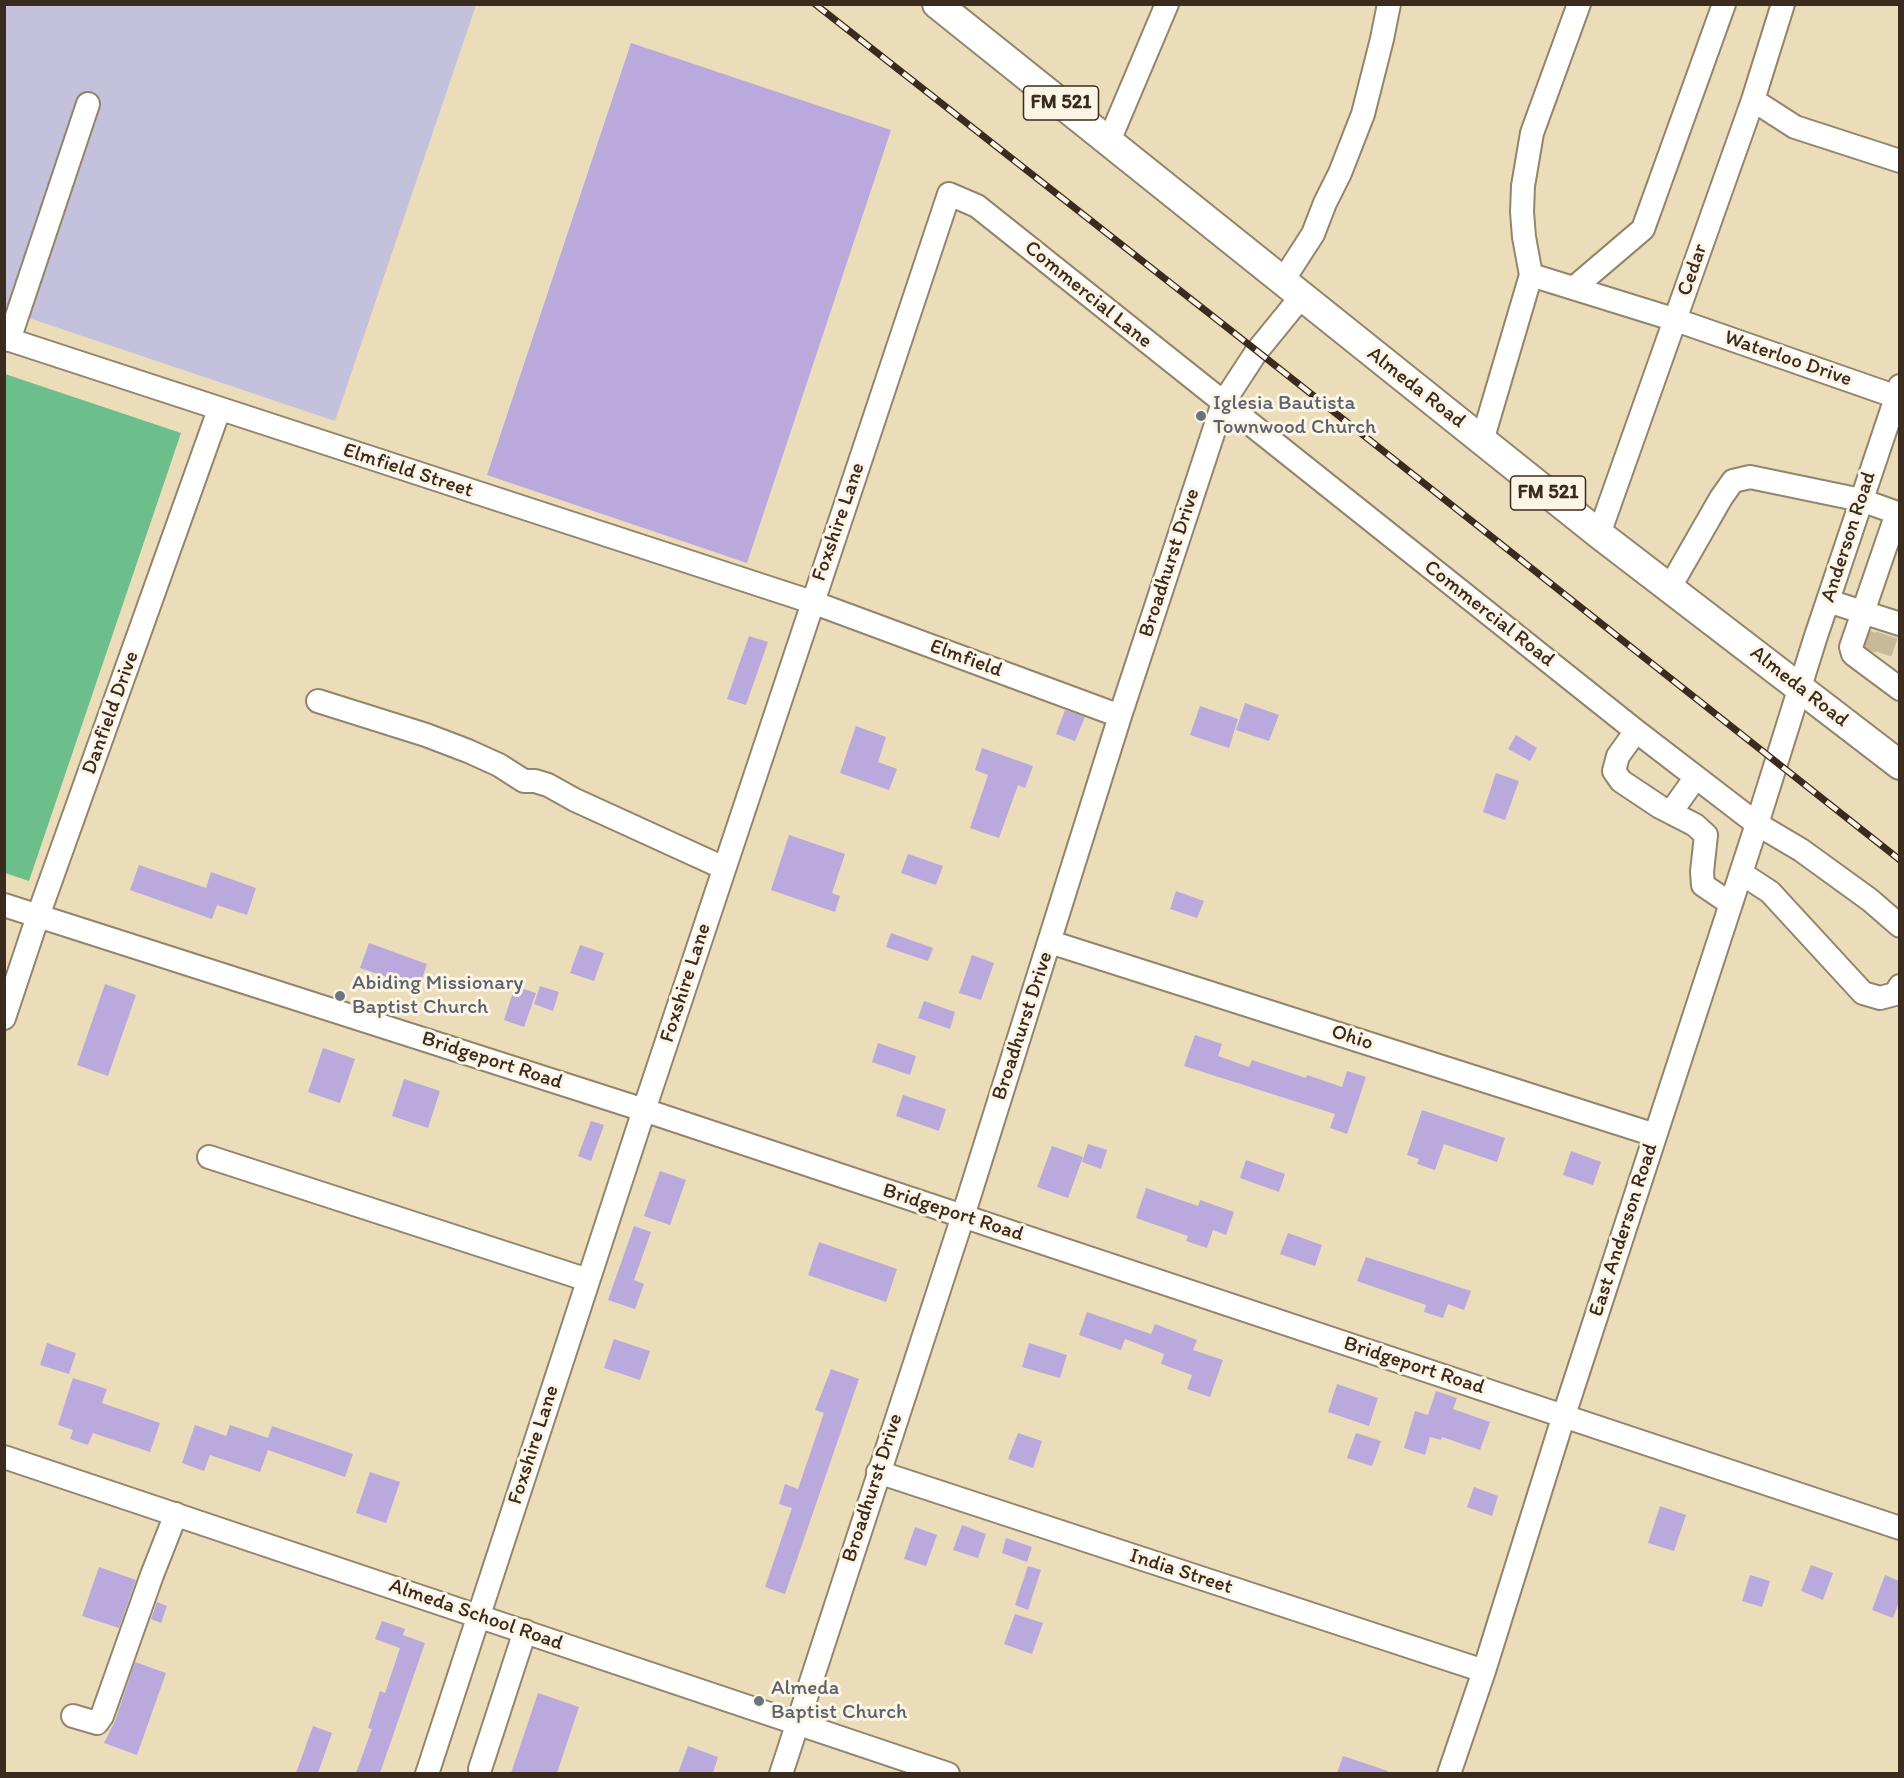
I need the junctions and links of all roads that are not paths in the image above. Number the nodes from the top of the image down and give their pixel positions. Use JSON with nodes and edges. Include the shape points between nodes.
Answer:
{"nodes":[{"id":1,"x":937,"y":4,"type":"edge"},
{"id":2,"x":1167,"y":4,"type":"edge"},
{"id":3,"x":1389,"y":4,"type":"edge"},
{"id":4,"x":1579,"y":4,"type":"edge"},
{"id":5,"x":1724,"y":4,"type":"edge"},
{"id":6,"x":1783,"y":4,"type":"edge"},
{"id":7,"x":1753,"y":100,"type":"junction"},
{"id":8,"x":88,"y":104,"type":"dead end"},
{"id":9,"x":1109,"y":141,"type":"junction"},
{"id":10,"x":1899,"y":161,"type":"edge"},
{"id":11,"x":949,"y":194,"type":"joint"},
{"id":12,"x":1531,"y":275,"type":"junction"},
{"id":13,"x":1575,"y":287,"type":"junction"},
{"id":14,"x":1292,"y":289,"type":"junction"},
{"id":15,"x":1676,"y":320,"type":"junction"},
{"id":16,"x":7,"y":339,"type":"edge"},
{"id":17,"x":1898,"y":393,"type":"edge"},
{"id":18,"x":1223,"y":403,"type":"junction"},
{"id":19,"x":219,"y":410,"type":"junction"},
{"id":20,"x":1482,"y":441,"type":"junction"},
{"id":21,"x":1861,"y":500,"type":"junction"},
{"id":22,"x":1898,"y":513,"type":"edge"},
{"id":23,"x":1599,"y":534,"type":"junction"},
{"id":24,"x":1670,"y":587,"type":"junction"},
{"id":25,"x":1828,"y":601,"type":"junction"},
{"id":26,"x":812,"y":602,"type":"junction"},
{"id":27,"x":1877,"y":637,"type":"edge"},
{"id":28,"x":1898,"y":683,"type":"edge"},
{"id":29,"x":1800,"y":688,"type":"junction"},
{"id":30,"x":318,"y":701,"type":"dead end"},
{"id":31,"x":1120,"y":716,"type":"junction"},
{"id":32,"x":1636,"y":731,"type":"junction"},
{"id":33,"x":1899,"y":765,"type":"edge"},
{"id":34,"x":1696,"y":777,"type":"junction"},
{"id":35,"x":1671,"y":812,"type":"junction"},
{"id":36,"x":1757,"y":824,"type":"junction"},
{"id":37,"x":724,"y":868,"type":"junction"},
{"id":38,"x":1741,"y":873,"type":"junction"},
{"id":39,"x":1731,"y":904,"type":"junction"},
{"id":40,"x":4,"y":905,"type":"edge"},
{"id":41,"x":38,"y":916,"type":"junction"},
{"id":42,"x":1899,"y":926,"type":"edge"},
{"id":43,"x":1050,"y":942,"type":"junction"},
{"id":44,"x":1899,"y":986,"type":"edge"},
{"id":45,"x":4,"y":1018,"type":"edge"},
{"id":46,"x":644,"y":1110,"type":"junction"},
{"id":47,"x":1655,"y":1135,"type":"junction"},
{"id":48,"x":209,"y":1157,"type":"dead end"},
{"id":49,"x":963,"y":1216,"type":"junction"},
{"id":50,"x":588,"y":1280,"type":"junction"},
{"id":51,"x":1564,"y":1415,"type":"junction"},
{"id":52,"x":4,"y":1457,"type":"edge"},
{"id":53,"x":878,"y":1472,"type":"junction"},
{"id":54,"x":176,"y":1514,"type":"junction"},
{"id":55,"x":1899,"y":1528,"type":"edge"},
{"id":56,"x":479,"y":1615,"type":"junction"},
{"id":57,"x":525,"y":1631,"type":"junction"},
{"id":58,"x":1484,"y":1671,"type":"junction"},
{"id":59,"x":73,"y":1716,"type":"dead end"},
{"id":60,"x":797,"y":1724,"type":"junction"},
{"id":61,"x":480,"y":1769,"type":"dead end"},
{"id":62,"x":427,"y":1773,"type":"edge"},
{"id":63,"x":781,"y":1773,"type":"edge"},
{"id":64,"x":948,"y":1773,"type":"edge"},
{"id":65,"x":1449,"y":1773,"type":"edge"}],
"edges":[{"from":1,"to":9,"type":"main road","name":"Almeda Road","number":"FM 521"},
{"from":2,"to":9,"type":"street"},
{"from":3,"to":14,"type":"street","name":"Broadhurst Drive","via":[[1363,114]]},
{"from":4,"to":12,"type":"street","via":[[1532,133],[1527,160],[1522,212]]},
{"from":5,"to":13,"type":"street","via":[[1643,229]]},
{"from":6,"to":7,"type":"street","name":"Cedar"},
{"from":7,"to":10,"type":"street","via":[[1795,126]]},
{"from":7,"to":15,"type":"street","name":"Cedar"},
{"from":8,"to":16,"type":"street"},
{"from":9,"to":14,"type":"main road","name":"Almeda Road","number":"FM 521"},
{"from":11,"to":18,"type":"street","name":"Commercial Lane","via":[[977,206]]},
{"from":11,"to":26,"type":"street","name":"Foxshire Lane"},
{"from":12,"to":13,"type":"street","name":"Waterloo Drive"},
{"from":12,"to":20,"type":"street"},
{"from":13,"to":15,"type":"street","name":"Waterloo Drive"},
{"from":14,"to":18,"type":"street","name":"Broadhurst Drive"},
{"from":14,"to":20,"type":"main road","name":"Almeda Road","number":"FM 521"},
{"from":15,"to":17,"type":"street","name":"Waterloo Drive"},
{"from":15,"to":23,"type":"street","name":"Cedar"},
{"from":16,"to":19,"type":"street","name":"Elmfield Street"},
{"from":17,"to":21,"type":"street","name":"Anderson Road"},
{"from":18,"to":31,"type":"street","name":"Broadhurst Drive"},
{"from":18,"to":32,"type":"street","name":"Commercial Road"},
{"from":19,"to":26,"type":"street","name":"Elmfield Street"},
{"from":19,"to":41,"type":"street","name":"Danfield Drive"},
{"from":20,"to":23,"type":"main road","name":"Almeda Road","number":"FM 521"},
{"from":21,"to":22,"type":"street"},
{"from":21,"to":24,"type":"street","via":[[1750,477],[1733,482]]},
{"from":21,"to":25,"type":"street","name":"Anderson Road"},
{"from":22,"to":27,"type":"street"},
{"from":23,"to":24,"type":"main road","name":"Almeda Road","number":"FM 521"},
{"from":24,"to":29,"type":"main road","name":"Almeda Road","number":"FM 521"},
{"from":25,"to":27,"type":"street"},
{"from":25,"to":29,"type":"street","name":"Anderson Road"},
{"from":26,"to":31,"type":"street","name":"Elmfield"},
{"from":26,"to":37,"type":"street","name":"Foxshire Lane"},
{"from":27,"to":28,"type":"street"},
{"from":29,"to":33,"type":"main road","name":"Almeda Road","number":"FM 521"},
{"from":29,"to":36,"type":"street","name":"East Anderson Road"},
{"from":30,"to":37,"type":"street","via":[[468,751],[524,782],[548,785]]},
{"from":31,"to":43,"type":"street","name":"Broadhurst Drive"},
{"from":32,"to":34,"type":"street","name":"Commercial Road"},
{"from":32,"to":35,"type":"street","via":[[1618,756],[1614,771],[1621,781]]},
{"from":34,"to":35,"type":"street"},
{"from":34,"to":36,"type":"street","name":"Commercial Road"},
{"from":35,"to":39,"type":"street","via":[[1706,835],[1702,885]]},
{"from":36,"to":38,"type":"street","name":"East Anderson Road"},
{"from":36,"to":42,"type":"street","name":"Commercial Road","via":[[1801,850]]},
{"from":37,"to":46,"type":"street","name":"Foxshire Lane"},
{"from":38,"to":39,"type":"street","name":"East Anderson Road"},
{"from":38,"to":44,"type":"street","via":[[1770,892],[1863,993],[1880,998],[1896,994]]},
{"from":39,"to":47,"type":"street","name":"East Anderson Road"},
{"from":40,"to":41,"type":"street","name":"Bridgeport Road"},
{"from":41,"to":45,"type":"street","name":"Danfield Drive"},
{"from":41,"to":46,"type":"street","name":"Bridgeport Road"},
{"from":43,"to":47,"type":"street","name":"Ohio"},
{"from":43,"to":49,"type":"street","name":"Broadhurst Drive"},
{"from":46,"to":49,"type":"street","name":"Bridgeport Road"},
{"from":46,"to":50,"type":"street","name":"Foxshire Lane"},
{"from":47,"to":51,"type":"street","name":"East Anderson Road"},
{"from":48,"to":50,"type":"street"},
{"from":49,"to":51,"type":"street","name":"Bridgeport Road"},
{"from":49,"to":53,"type":"street","name":"Broadhurst Drive"},
{"from":50,"to":56,"type":"street","name":"Foxshire Lane"},
{"from":51,"to":55,"type":"street","name":"Bridgeport Road"},
{"from":51,"to":58,"type":"street","name":"East Anderson Road"},
{"from":52,"to":54,"type":"street","name":"Almeda School Road"},
{"from":53,"to":58,"type":"street","name":"India Street"},
{"from":53,"to":60,"type":"street","name":"Broadhurst Drive"},
{"from":54,"to":56,"type":"street","name":"Almeda School Road"},
{"from":54,"to":59,"type":"street","via":[[102,1716],[97,1723]]},
{"from":56,"to":57,"type":"street","name":"Almeda School Road"},
{"from":56,"to":62,"type":"street","name":"Foxshire Lane"},
{"from":57,"to":60,"type":"street","name":"Almeda School Road"},
{"from":57,"to":61,"type":"street"},
{"from":58,"to":65,"type":"street","name":"East Anderson Road"},
{"from":60,"to":63,"type":"street","name":"Broadhurst Drive"},
{"from":60,"to":64,"type":"street","name":"Almeda School Road"}]}
